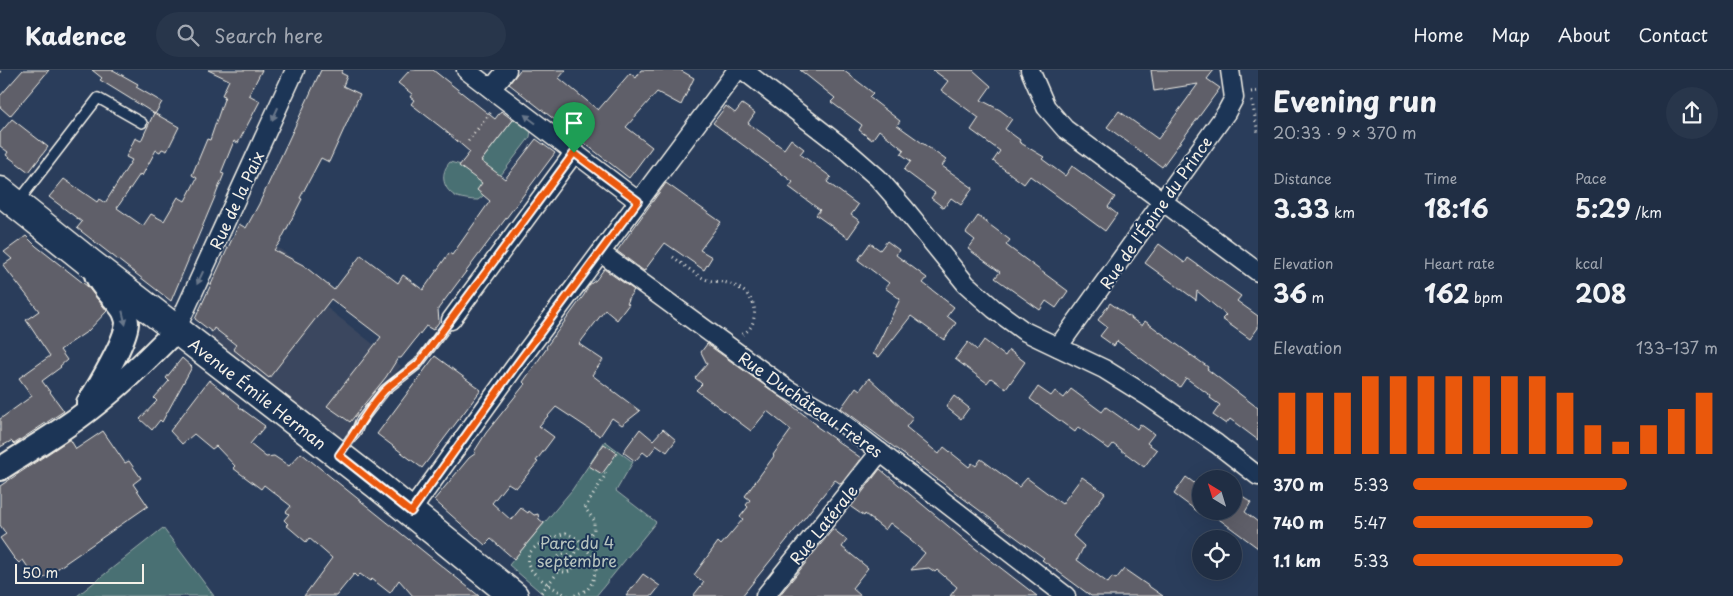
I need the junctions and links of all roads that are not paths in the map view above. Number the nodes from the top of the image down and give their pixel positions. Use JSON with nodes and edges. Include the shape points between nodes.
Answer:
{"nodes":[{"id":1,"x":295,"y":70,"type":"edge"},
{"id":2,"x":466,"y":70,"type":"edge"},
{"id":3,"x":507,"y":70,"type":"edge"},
{"id":4,"x":737,"y":70,"type":"edge"},
{"id":5,"x":743,"y":70,"type":"edge"},
{"id":6,"x":1030,"y":70,"type":"edge"},
{"id":7,"x":1230,"y":70,"type":"edge"},
{"id":8,"x":497,"y":93,"type":"junction"},
{"id":9,"x":142,"y":123,"type":"dead end"},
{"id":10,"x":574,"y":153,"type":"junction"},
{"id":11,"x":8,"y":198,"type":"edge"},
{"id":12,"x":638,"y":201,"type":"junction"},
{"id":13,"x":1162,"y":202,"type":"junction"},
{"id":14,"x":601,"y":253,"type":"junction"},
{"id":15,"x":90,"y":263,"type":"junction"},
{"id":16,"x":1258,"y":272,"type":"edge"},
{"id":17,"x":451,"y":320,"type":"joint"},
{"id":18,"x":176,"y":330,"type":"junction"},
{"id":19,"x":1058,"y":347,"type":"junction"},
{"id":20,"x":77,"y":418,"type":"junction"},
{"id":21,"x":880,"y":452,"type":"junction"},
{"id":22,"x":339,"y":455,"type":"junction"},
{"id":23,"x":0,"y":469,"type":"edge"},
{"id":24,"x":1258,"y":476,"type":"edge"},
{"id":25,"x":411,"y":512,"type":"junction"},
{"id":26,"x":514,"y":596,"type":"edge"},
{"id":27,"x":765,"y":596,"type":"edge"},
{"id":28,"x":1066,"y":596,"type":"edge"}],
"edges":[{"from":1,"to":18,"type":"street","name":"Rue de la Paix","one_way":true},
{"from":2,"to":8,"type":"street"},
{"from":3,"to":8,"type":"street"},
{"from":4,"to":12,"type":"street"},
{"from":5,"to":19,"type":"street","via":[[878,178],[966,284],[994,309],[1024,331]]},
{"from":6,"to":13,"type":"street","via":[[1046,107],[1065,130]]},
{"from":7,"to":13,"type":"street","name":"Rue de l'Épine du Prince","via":[[1234,98]]},
{"from":10,"to":8,"type":"street","one_way":true},
{"from":9,"to":11,"type":"lane","via":[[98,98]]},
{"from":10,"to":12,"type":"street"},
{"from":10,"to":17,"type":"street"},
{"from":11,"to":15,"type":"main road","name":"Avenue Émile Herman"},
{"from":12,"to":14,"type":"street"},
{"from":13,"to":16,"type":"street"},
{"from":13,"to":19,"type":"street","name":"Rue de l'Épine du Prince"},
{"from":14,"to":21,"type":"street","name":"Rue Duchâteau Frères","via":[[787,389],[832,414]]},
{"from":14,"to":25,"type":"street"},
{"from":15,"to":18,"type":"main road","name":"Avenue Émile Herman"},
{"from":15,"to":20,"type":"street","one_way":true,"via":[[102,286],[125,314],[127,322],[100,386]]},
{"from":17,"to":22,"type":"lane","via":[[418,364],[385,390]]},
{"from":18,"to":20,"type":"street","via":[[136,370]]},
{"from":18,"to":22,"type":"main road","name":"Avenue Émile Herman"},
{"from":19,"to":24,"type":"street","via":[[1104,369],[1150,397]]},
{"from":20,"to":23,"type":"street"},
{"from":21,"to":27,"type":"street","name":"Rue Latérale"},
{"from":21,"to":28,"type":"street","name":"Rue Duchâteau Frères"},
{"from":22,"to":25,"type":"main road","name":"Avenue Émile Herman"},
{"from":25,"to":26,"type":"main road","name":"Avenue Émile Herman"}]}
